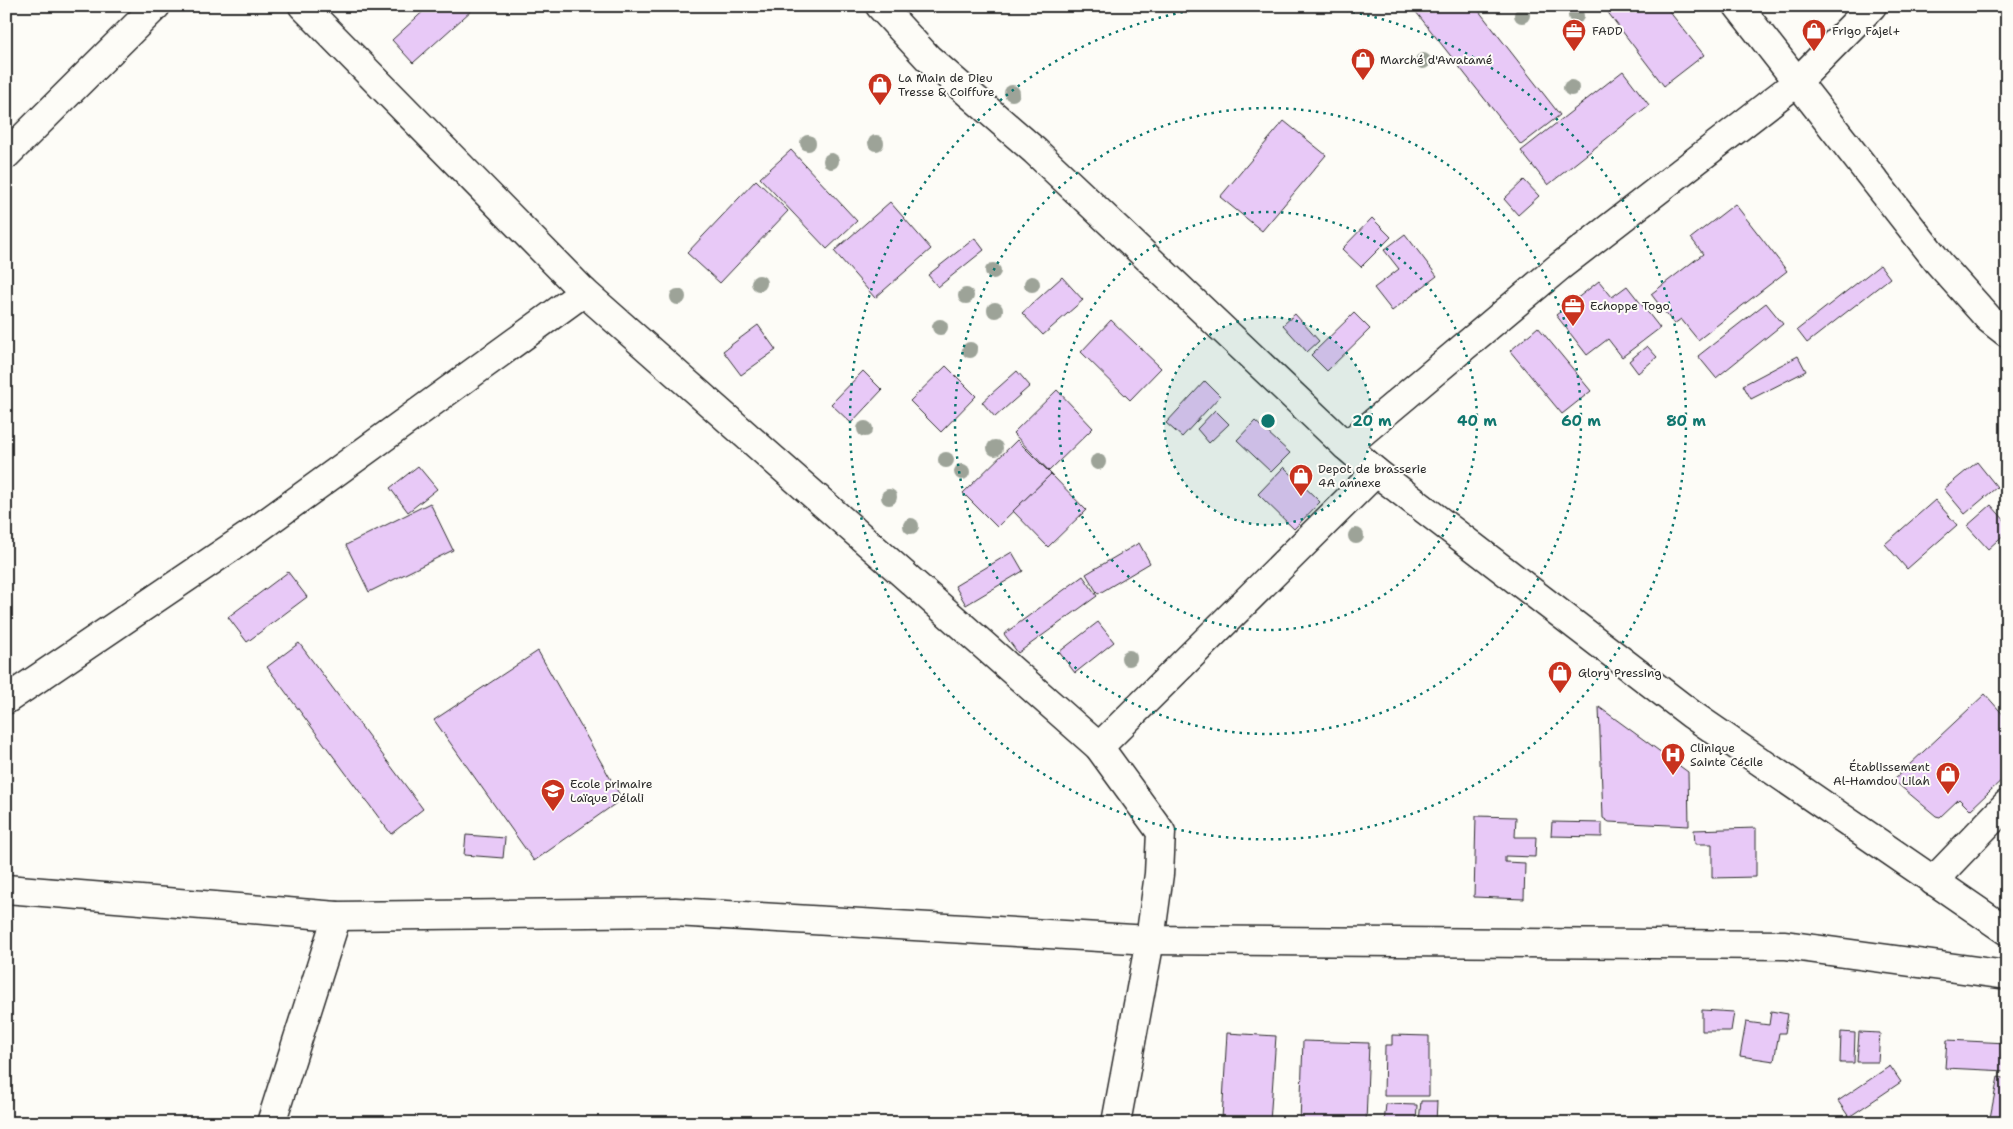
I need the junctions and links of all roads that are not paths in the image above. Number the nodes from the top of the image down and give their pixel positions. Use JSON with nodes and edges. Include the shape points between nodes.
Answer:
{"nodes":[{"id":1,"x":156,"y":6,"type":"edge"},
{"id":2,"x":303,"y":6,"type":"edge"},
{"id":3,"x":880,"y":6,"type":"edge"},
{"id":4,"x":1738,"y":6,"type":"edge"},
{"id":5,"x":1872,"y":6,"type":"edge"},
{"id":6,"x":1796,"y":83,"type":"junction"},
{"id":7,"x":6,"y":156,"type":"edge"},
{"id":8,"x":584,"y":292,"type":"junction"},
{"id":9,"x":2007,"y":333,"type":"edge"},
{"id":10,"x":1346,"y":446,"type":"junction"},
{"id":11,"x":1376,"y":472,"type":"junction"},
{"id":12,"x":6,"y":700,"type":"edge"},
{"id":13,"x":1099,"y":747,"type":"junction"},
{"id":14,"x":2007,"y":804,"type":"edge"},
{"id":15,"x":1933,"y":881,"type":"junction"},
{"id":16,"x":6,"y":889,"type":"edge"},
{"id":17,"x":337,"y":916,"type":"junction"},
{"id":18,"x":2007,"y":931,"type":"edge"},
{"id":19,"x":1150,"y":940,"type":"junction"},
{"id":20,"x":2007,"y":975,"type":"edge"},
{"id":21,"x":271,"y":1123,"type":"edge"},
{"id":22,"x":1116,"y":1123,"type":"edge"}],
"edges":[{"from":1,"to":7,"type":"street"},
{"from":2,"to":8,"type":"street"},
{"from":3,"to":10,"type":"street","via":[[928,58],[1035,150]]},
{"from":4,"to":6,"type":"street"},
{"from":5,"to":6,"type":"street"},
{"from":6,"to":9,"type":"street","via":[[1939,263],[1989,319]]},
{"from":6,"to":10,"type":"street","via":[[1559,267]]},
{"from":8,"to":12,"type":"street","via":[[248,536]]},
{"from":8,"to":13,"type":"street"},
{"from":10,"to":11,"type":"street"},
{"from":11,"to":13,"type":"street"},
{"from":11,"to":15,"type":"street","via":[[1691,714]]},
{"from":13,"to":19,"type":"street","via":[[1161,832]]},
{"from":14,"to":15,"type":"street"},
{"from":15,"to":18,"type":"street"},
{"from":16,"to":17,"type":"street"},
{"from":17,"to":19,"type":"street","via":[[675,912]]},
{"from":17,"to":21,"type":"street"},
{"from":19,"to":20,"type":"street","via":[[1784,945]]},
{"from":19,"to":22,"type":"street"}]}
